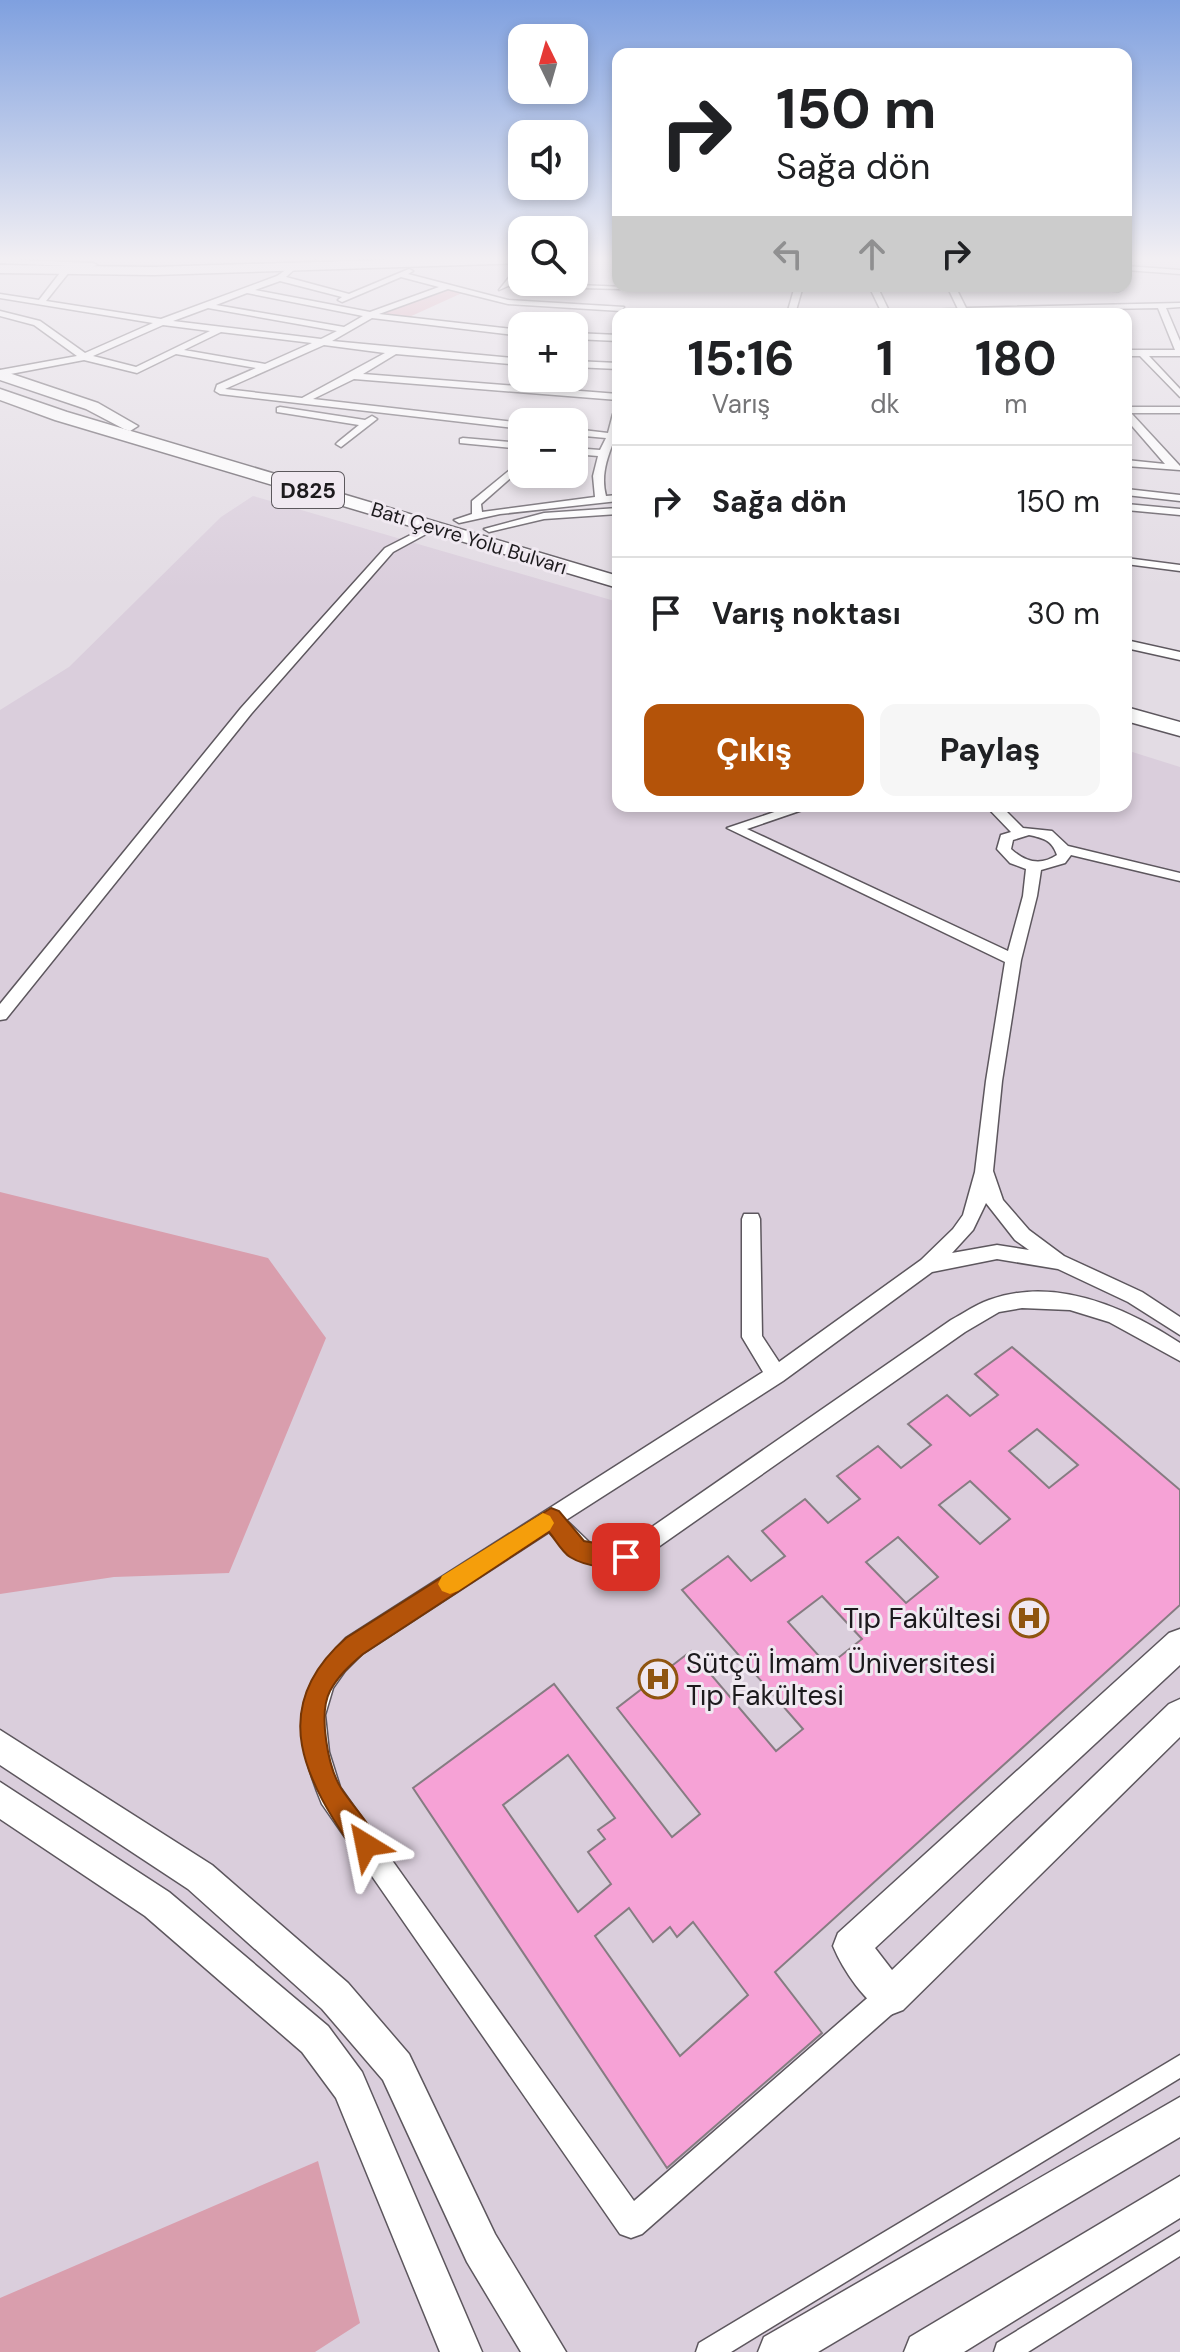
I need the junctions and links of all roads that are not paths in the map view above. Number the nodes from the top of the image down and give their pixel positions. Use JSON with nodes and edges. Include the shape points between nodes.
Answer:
{"nodes":[{"id":1,"x":26,"y":369,"type":"edge"},
{"id":2,"x":262,"y":369,"type":"edge"},
{"id":3,"x":365,"y":369,"type":"edge"},
{"id":4,"x":1156,"y":369,"type":"edge"},
{"id":5,"x":0,"y":374,"type":"edge"},
{"id":6,"x":353,"y":376,"type":"junction"},
{"id":7,"x":1168,"y":382,"type":"junction"},
{"id":8,"x":0,"y":383,"type":"edge"},
{"id":9,"x":1180,"y":383,"type":"edge"},
{"id":10,"x":220,"y":391,"type":"junction"},
{"id":11,"x":0,"y":394,"type":"edge"},
{"id":12,"x":1180,"y":394,"type":"edge"},
{"id":13,"x":612,"y":397,"type":"edge"},
{"id":14,"x":302,"y":401,"type":"junction"},
{"id":15,"x":259,"y":407,"type":"dead end"},
{"id":16,"x":275,"y":410,"type":"dead end"},
{"id":17,"x":384,"y":410,"type":"junction"},
{"id":18,"x":1180,"y":410,"type":"edge"},
{"id":19,"x":1132,"y":412,"type":"edge"},
{"id":20,"x":1132,"y":419,"type":"edge"},
{"id":21,"x":368,"y":423,"type":"junction"},
{"id":22,"x":508,"y":424,"type":"edge"},
{"id":23,"x":130,"y":426,"type":"junction"},
{"id":24,"x":588,"y":434,"type":"edge"},
{"id":25,"x":612,"y":438,"type":"edge"},
{"id":26,"x":612,"y":440,"type":"edge"},
{"id":27,"x":463,"y":441,"type":"dead end"},
{"id":28,"x":341,"y":444,"type":"dead end"},
{"id":29,"x":508,"y":445,"type":"edge"},
{"id":30,"x":588,"y":452,"type":"edge"},
{"id":31,"x":604,"y":453,"type":"junction"},
{"id":32,"x":1132,"y":464,"type":"edge"},
{"id":33,"x":1177,"y":468,"type":"edge"},
{"id":34,"x":508,"y":475,"type":"edge"},
{"id":35,"x":1132,"y":493,"type":"edge"},
{"id":36,"x":612,"y":498,"type":"edge"},
{"id":37,"x":1180,"y":498,"type":"edge"},
{"id":38,"x":601,"y":499,"type":"junction"},
{"id":39,"x":1132,"y":508,"type":"edge"},
{"id":40,"x":612,"y":511,"type":"edge"},
{"id":41,"x":1180,"y":512,"type":"edge"},
{"id":42,"x":475,"y":521,"type":"junction"},
{"id":43,"x":434,"y":527,"type":"junction"},
{"id":44,"x":1132,"y":552,"type":"edge"},
{"id":45,"x":1180,"y":558,"type":"edge"},
{"id":46,"x":1132,"y":562,"type":"edge"},
{"id":47,"x":612,"y":564,"type":"edge"},
{"id":48,"x":1180,"y":568,"type":"edge"},
{"id":49,"x":612,"y":580,"type":"edge"},
{"id":50,"x":1132,"y":645,"type":"edge"},
{"id":51,"x":1180,"y":656,"type":"edge"},
{"id":52,"x":1132,"y":716,"type":"edge"},
{"id":53,"x":1180,"y":729,"type":"edge"},
{"id":54,"x":1132,"y":734,"type":"edge"},
{"id":55,"x":1180,"y":748,"type":"edge"},
{"id":56,"x":787,"y":812,"type":"edge"},
{"id":57,"x":999,"y":812,"type":"edge"},
{"id":58,"x":1019,"y":832,"type":"junction"},
{"id":59,"x":1064,"y":849,"type":"junction"},
{"id":60,"x":1034,"y":866,"type":"junction"},
{"id":61,"x":1180,"y":877,"type":"edge"},
{"id":62,"x":1013,"y":960,"type":"junction"},
{"id":63,"x":0,"y":1015,"type":"edge"},
{"id":64,"x":984,"y":1171,"type":"junction"},
{"id":65,"x":751,"y":1219,"type":"dead end"},
{"id":66,"x":1061,"y":1262,"type":"junction"},
{"id":67,"x":927,"y":1265,"type":"junction"},
{"id":68,"x":1180,"y":1327,"type":"edge"},
{"id":69,"x":1180,"y":1353,"type":"edge"},
{"id":70,"x":776,"y":1375,"type":"junction"},
{"id":71,"x":551,"y":1518,"type":"junction"},
{"id":72,"x":1180,"y":1644,"type":"edge"},
{"id":73,"x":1180,"y":1715,"type":"edge"},
{"id":74,"x":0,"y":1746,"type":"edge"},
{"id":75,"x":0,"y":1799,"type":"edge"},
{"id":76,"x":890,"y":1997,"type":"junction"},
{"id":77,"x":1180,"y":2066,"type":"edge"},
{"id":78,"x":1180,"y":2116,"type":"edge"},
{"id":79,"x":1180,"y":2196,"type":"edge"},
{"id":80,"x":1180,"y":2243,"type":"edge"},
{"id":81,"x":461,"y":2352,"type":"edge"},
{"id":82,"x":545,"y":2352,"type":"edge"},
{"id":83,"x":708,"y":2352,"type":"edge"},
{"id":84,"x":779,"y":2352,"type":"edge"},
{"id":85,"x":925,"y":2352,"type":"edge"},
{"id":86,"x":1006,"y":2352,"type":"edge"}],
"edges":[{"from":1,"to":5,"type":"street"},
{"from":2,"to":10,"type":"street"},
{"from":3,"to":6,"type":"street"},
{"from":4,"to":7,"type":"street"},
{"from":5,"to":23,"type":"main road","via":[[92,406]]},
{"from":6,"to":13,"type":"street"},
{"from":6,"to":14,"type":"street"},
{"from":7,"to":9,"type":"street"},
{"from":7,"to":12,"type":"street"},
{"from":8,"to":23,"type":"highway","name":"Batı Çevre Yolu Bulvarı","number":"D825"},
{"from":10,"to":14,"type":"street"},
{"from":10,"to":15,"type":"street","via":[[228,403]]},
{"from":11,"to":43,"type":"highway","name":"Batı Çevre Yolu Bulvarı","number":"D825"},
{"from":14,"to":17,"type":"street"},
{"from":16,"to":21,"type":"street"},
{"from":17,"to":21,"type":"street"},
{"from":17,"to":22,"type":"street"},
{"from":18,"to":19,"type":"street"},
{"from":20,"to":33,"type":"street"},
{"from":21,"to":28,"type":"street"},
{"from":23,"to":42,"type":"highway","name":"Batı Çevre Yolu Bulvarı","number":"D825"},
{"from":24,"to":25,"type":"street"},
{"from":26,"to":31,"type":"street"},
{"from":27,"to":29,"type":"street"},
{"from":30,"to":31,"type":"street"},
{"from":31,"to":38,"type":"street","via":[[596,484]]},
{"from":32,"to":33,"type":"street"},
{"from":34,"to":42,"type":"street","via":[[476,503]]},
{"from":35,"to":37,"type":"street"},
{"from":36,"to":38,"type":"street"},
{"from":38,"to":42,"type":"street"},
{"from":39,"to":41,"type":"street"},
{"from":40,"to":42,"type":"street"},
{"from":42,"to":47,"type":"highway","name":"Batı Çevre Yolu Bulvarı","number":"D825"},
{"from":43,"to":49,"type":"highway","name":"Batı Çevre Yolu Bulvarı","number":"D825"},
{"from":43,"to":63,"type":"street","via":[[378,561],[246,711]]},
{"from":44,"to":45,"type":"street"},
{"from":46,"to":48,"type":"street"},
{"from":50,"to":51,"type":"street"},
{"from":52,"to":53,"type":"highway"},
{"from":54,"to":55,"type":"highway"},
{"from":56,"to":62,"type":"street","via":[[734,828]]},
{"from":57,"to":58,"type":"street"},
{"from":58,"to":59,"type":"street","via":[[1047,834]]},
{"from":58,"to":60,"type":"street","via":[[1006,838],[1004,849],[1014,860]]},
{"from":59,"to":60,"type":"street","via":[[1060,860]]},
{"from":59,"to":61,"type":"street"},
{"from":60,"to":62,"type":"street"},
{"from":62,"to":64,"type":"street"},
{"from":64,"to":66,"type":"street","via":[[995,1203],[1022,1235]]},
{"from":64,"to":67,"type":"street","via":[[978,1210]]},
{"from":65,"to":70,"type":"street","via":[[752,1337]]},
{"from":66,"to":67,"type":"street","via":[[997,1252]]},
{"from":66,"to":68,"type":"street","via":[[1135,1297]]},
{"from":67,"to":70,"type":"street"},
{"from":69,"to":71,"type":"street","via":[[1112,1313],[1076,1303],[1042,1300],[996,1306],[958,1326],[626,1557],[577,1549]]},
{"from":70,"to":71,"type":"street"},
{"from":71,"to":76,"type":"street","via":[[354,1646],[320,1685],[312,1706],[313,1731],[317,1763],[331,1795],[631,2223]]},
{"from":72,"to":76,"type":"street","via":[[851,1946]]},
{"from":73,"to":76,"type":"street"},
{"from":74,"to":82,"type":"street","via":[[200,1877],[335,1996],[396,2067],[481,2248]]},
{"from":75,"to":81,"type":"street","via":[[157,1904],[315,2039],[349,2085]]},
{"from":77,"to":83,"type":"street"},
{"from":78,"to":84,"type":"street"},
{"from":79,"to":85,"type":"street"},
{"from":80,"to":86,"type":"street"}]}
